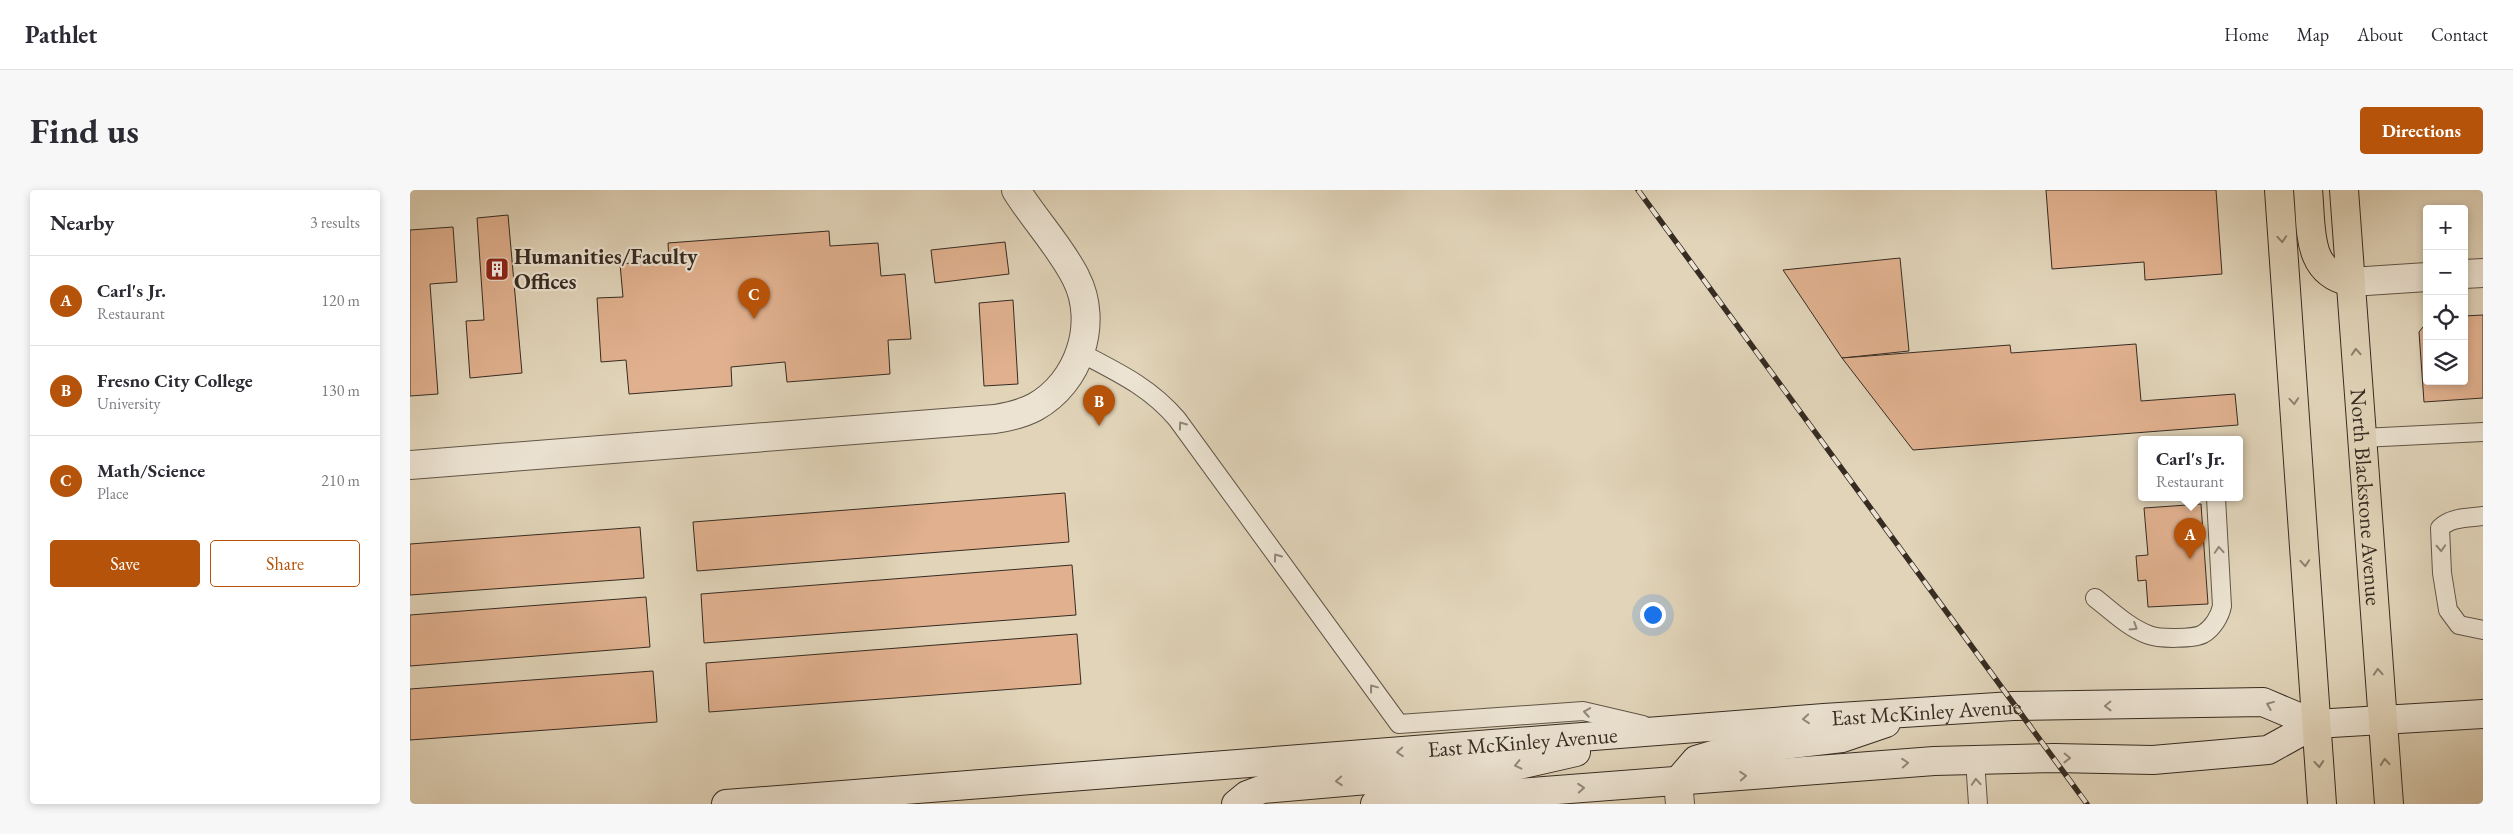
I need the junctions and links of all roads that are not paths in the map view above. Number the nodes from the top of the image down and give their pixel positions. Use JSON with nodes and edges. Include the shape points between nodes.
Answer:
{"nodes":[{"id":1,"x":1016,"y":190,"type":"edge"},
{"id":2,"x":2279,"y":190,"type":"edge"},
{"id":3,"x":2308,"y":190,"type":"edge"},
{"id":4,"x":2344,"y":190,"type":"edge"},
{"id":5,"x":2483,"y":273,"type":"edge"},
{"id":6,"x":2468,"y":274,"type":"edge"},
{"id":7,"x":2423,"y":277,"type":"edge"},
{"id":8,"x":2351,"y":282,"type":"junction"},
{"id":9,"x":1081,"y":352,"type":"junction"},
{"id":10,"x":2483,"y":432,"type":"edge"},
{"id":11,"x":2362,"y":438,"type":"junction"},
{"id":12,"x":410,"y":465,"type":"edge"},
{"id":13,"x":2216,"y":501,"type":"edge"},
{"id":14,"x":2483,"y":516,"type":"edge"},
{"id":15,"x":2095,"y":598,"type":"dead end"},
{"id":16,"x":2483,"y":630,"type":"edge"},
{"id":17,"x":1923,"y":711,"type":"junction"},
{"id":18,"x":2483,"y":714,"type":"edge"},
{"id":19,"x":2381,"y":720,"type":"junction"},
{"id":20,"x":2315,"y":724,"type":"junction"},
{"id":21,"x":1668,"y":731,"type":"junction"},
{"id":22,"x":1974,"y":760,"type":"junction"},
{"id":23,"x":1679,"y":792,"type":"edge"},
{"id":24,"x":1457,"y":801,"type":"edge"},
{"id":25,"x":783,"y":802,"type":"edge"},
{"id":26,"x":726,"y":804,"type":"edge"},
{"id":27,"x":1236,"y":804,"type":"edge"},
{"id":28,"x":1375,"y":804,"type":"edge"},
{"id":29,"x":1978,"y":804,"type":"edge"},
{"id":30,"x":2322,"y":804,"type":"edge"},
{"id":31,"x":2388,"y":804,"type":"edge"}],
"edges":[{"from":1,"to":9,"type":"main road","via":[[1076,277],[1086,314]]},
{"from":2,"to":20,"type":"main road","one_way":true},
{"from":3,"to":8,"type":"main road","via":[[2314,248],[2319,262],[2332,276]]},
{"from":4,"to":8,"type":"main road","name":"North Blackstone Avenue"},
{"from":5,"to":6,"type":"main road"},
{"from":7,"to":8,"type":"main road"},
{"from":11,"to":8,"type":"main road","name":"North Blackstone Avenue","one_way":true},
{"from":9,"to":12,"type":"main road","via":[[1067,377],[1047,399],[1022,412],[995,419]]},
{"from":21,"to":9,"type":"lane","one_way":true,"via":[[1583,711],[1399,724],[1177,418],[1160,399],[1139,384]]},
{"from":10,"to":11,"type":"lane"},
{"from":19,"to":11,"type":"main road","name":"North Blackstone Avenue","one_way":true},
{"from":15,"to":13,"type":"lane","one_way":true,"via":[[2150,636],[2166,638],[2202,634],[2220,614],[2222,606]]},
{"from":14,"to":16,"type":"lane","one_way":true,"via":[[2461,518],[2440,528],[2448,610],[2459,625]]},
{"from":20,"to":17,"type":"main road","name":"East McKinley Avenue","one_way":true,"via":[[2263,702],[2013,706]]},
{"from":17,"to":21,"type":"main road","name":"East McKinley Avenue","one_way":true},
{"from":17,"to":23,"type":"main road","via":[[1842,738],[1723,752],[1696,760]]},
{"from":18,"to":19,"type":"main road","name":"East McKinley Avenue"},
{"from":19,"to":20,"type":"main road","name":"East McKinley Avenue"},
{"from":31,"to":19,"type":"main road","name":"North Blackstone Avenue","one_way":true},
{"from":22,"to":20,"type":"main road","name":"East McKinley Avenue","one_way":true,"via":[[2153,760],[2268,750]]},
{"from":20,"to":30,"type":"main road","one_way":true},
{"from":21,"to":25,"type":"main road","name":"East McKinley Avenue","one_way":true},
{"from":21,"to":27,"type":"main road","one_way":true,"via":[[1506,768],[1263,788]]},
{"from":23,"to":22,"type":"main road","name":"East McKinley Avenue","one_way":true},
{"from":29,"to":22,"type":"lane","one_way":true},
{"from":24,"to":23,"type":"main road","name":"East McKinley Avenue","one_way":true},
{"from":24,"to":28,"type":"main road","name":"East McKinley Avenue"},
{"from":25,"to":26,"type":"main road","name":"East McKinley Avenue"}]}
